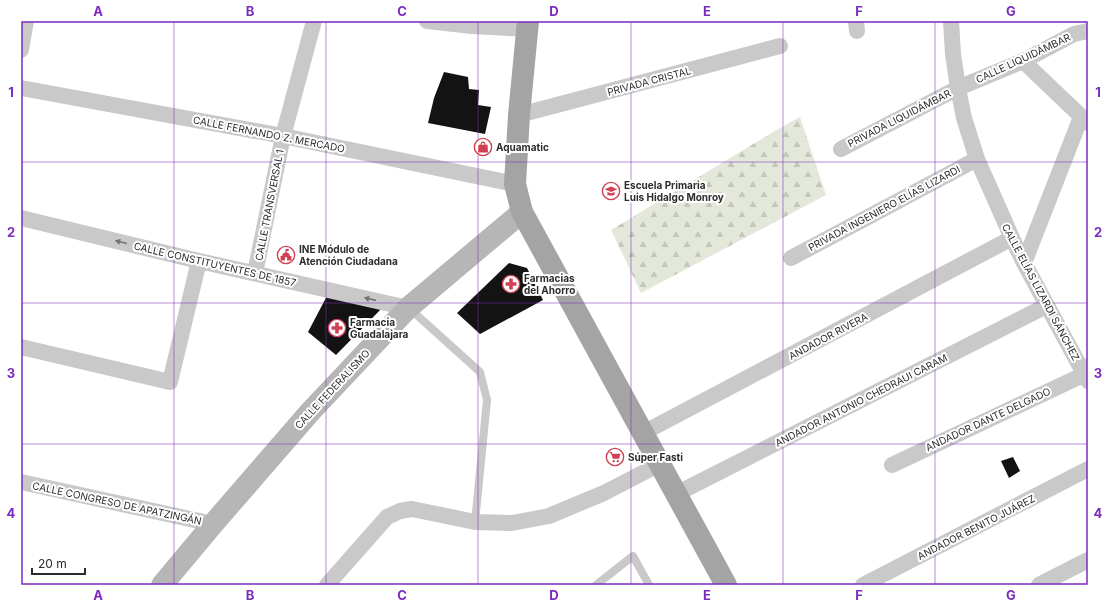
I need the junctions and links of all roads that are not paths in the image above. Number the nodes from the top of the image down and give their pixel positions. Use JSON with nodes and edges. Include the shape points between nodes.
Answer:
{"nodes":[{"id":1,"x":26,"y":21,"type":"edge"},
{"id":2,"x":314,"y":21,"type":"edge"},
{"id":3,"x":427,"y":21,"type":"edge"},
{"id":4,"x":951,"y":21,"type":"edge"},
{"id":5,"x":528,"y":25,"type":"edge"},
{"id":6,"x":1076,"y":29,"type":"edge"},
{"id":7,"x":780,"y":46,"type":"dead end"},
{"id":8,"x":21,"y":50,"type":"edge"},
{"id":9,"x":1023,"y":60,"type":"junction"},
{"id":10,"x":21,"y":88,"type":"edge"},
{"id":11,"x":958,"y":88,"type":"junction"},
{"id":12,"x":519,"y":115,"type":"junction"},
{"id":13,"x":1084,"y":120,"type":"edge"},
{"id":14,"x":283,"y":136,"type":"junction"},
{"id":15,"x":841,"y":149,"type":"dead end"},
{"id":16,"x":977,"y":159,"type":"junction"},
{"id":17,"x":515,"y":184,"type":"junction"},
{"id":18,"x":522,"y":212,"type":"junction"},
{"id":19,"x":21,"y":218,"type":"edge"},
{"id":20,"x":1012,"y":238,"type":"junction"},
{"id":21,"x":791,"y":258,"type":"dead end"},
{"id":22,"x":199,"y":261,"type":"junction"},
{"id":23,"x":1024,"y":263,"type":"junction"},
{"id":24,"x":255,"y":273,"type":"junction"},
{"id":25,"x":1046,"y":306,"type":"junction"},
{"id":26,"x":408,"y":308,"type":"junction"},
{"id":27,"x":21,"y":347,"type":"edge"},
{"id":28,"x":1087,"y":374,"type":"edge"},
{"id":29,"x":644,"y":433,"type":"junction"},
{"id":30,"x":660,"y":464,"type":"junction"},
{"id":31,"x":892,"y":465,"type":"dead end"},
{"id":32,"x":1088,"y":470,"type":"edge"},
{"id":33,"x":21,"y":482,"type":"edge"},
{"id":34,"x":676,"y":494,"type":"junction"},
{"id":35,"x":475,"y":522,"type":"junction"},
{"id":36,"x":213,"y":524,"type":"junction"},
{"id":37,"x":1088,"y":560,"type":"edge"},
{"id":38,"x":162,"y":585,"type":"edge"},
{"id":39,"x":327,"y":585,"type":"edge"},
{"id":40,"x":596,"y":585,"type":"edge"},
{"id":41,"x":649,"y":585,"type":"edge"},
{"id":42,"x":726,"y":585,"type":"edge"},
{"id":43,"x":864,"y":585,"type":"edge"},
{"id":44,"x":1039,"y":585,"type":"edge"}],
"edges":[{"from":1,"to":8,"type":"street"},
{"from":2,"to":14,"type":"street","name":"CALLE TRANSVERSAL 1"},
{"from":3,"to":5,"type":"street","via":[[472,26]]},
{"from":4,"to":11,"type":"street","name":"CALLE ELÍAS LIZARDI SÁNCHEZ"},
{"from":5,"to":12,"type":"main road"},
{"from":6,"to":9,"type":"street","name":"CALLE LIQUIDÁMBAR"},
{"from":7,"to":12,"type":"street","name":"PRIVADA CRISTAL"},
{"from":9,"to":11,"type":"street","name":"CALLE LIQUIDÁMBAR"},
{"from":9,"to":13,"type":"street"},
{"from":10,"to":14,"type":"street","name":"CALLE FERNANDO Z. MERCADO"},
{"from":11,"to":15,"type":"street","name":"PRIVADA LIQUIDÁMBAR"},
{"from":11,"to":16,"type":"street","name":"CALLE ELÍAS LIZARDI SÁNCHEZ"},
{"from":12,"to":17,"type":"main road"},
{"from":13,"to":23,"type":"street"},
{"from":14,"to":17,"type":"street","name":"CALLE FERNANDO Z. MERCADO"},
{"from":14,"to":24,"type":"street","name":"CALLE TRANSVERSAL 1"},
{"from":16,"to":20,"type":"street","name":"CALLE ELÍAS LIZARDI SÁNCHEZ"},
{"from":16,"to":21,"type":"street","name":"PRIVADA INGENIERO ELÍAS LIZARDI"},
{"from":17,"to":18,"type":"main road"},
{"from":18,"to":26,"type":"main road","name":"CALLE FEDERALISMO"},
{"from":18,"to":29,"type":"main road"},
{"from":22,"to":19,"type":"street","name":"CALLE CONSTITUYENTES DE 1857","one_way":true},
{"from":20,"to":23,"type":"street","name":"CALLE ELÍAS LIZARDI SÁNCHEZ"},
{"from":20,"to":29,"type":"street","name":"ANDADOR RIVERA"},
{"from":22,"to":24,"type":"street","name":"CALLE CONSTITUYENTES DE 1857"},
{"from":22,"to":27,"type":"street","via":[[170,382]]},
{"from":23,"to":25,"type":"street","name":"CALLE ELÍAS LIZARDI SÁNCHEZ"},
{"from":26,"to":24,"type":"street","name":"CALLE CONSTITUYENTES DE 1857","one_way":true},
{"from":25,"to":28,"type":"street","name":"CALLE ELÍAS LIZARDI SÁNCHEZ"},
{"from":25,"to":34,"type":"street","name":"ANDADOR ANTONIO CHEDRAUI CARAM"},
{"from":26,"to":35,"type":"lane","via":[[480,372],[488,400]]},
{"from":26,"to":36,"type":"main road","name":"CALLE FEDERALISMO","via":[[310,412]]},
{"from":28,"to":31,"type":"street","name":"ANDADOR DANTE DELGADO"},
{"from":29,"to":30,"type":"main road"},
{"from":30,"to":34,"type":"main road"},
{"from":30,"to":35,"type":"street","via":[[604,493],[549,516],[512,524]]},
{"from":32,"to":43,"type":"street","name":"ANDADOR BENITO JUÁREZ"},
{"from":33,"to":36,"type":"street","name":"CALLE CONGRESO DE APATZINGÁN"},
{"from":34,"to":42,"type":"main road"},
{"from":35,"to":39,"type":"street","via":[[412,509],[400,510],[387,517]]},
{"from":36,"to":38,"type":"main road","name":"CALLE FEDERALISMO"},
{"from":37,"to":44,"type":"street"},
{"from":40,"to":41,"type":"lane","via":[[633,556]]}]}
